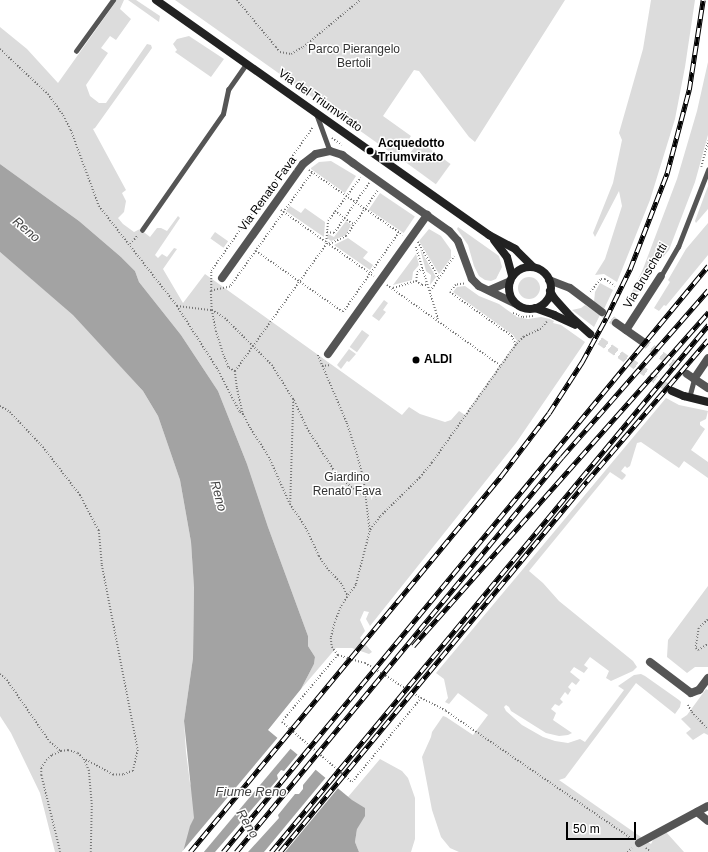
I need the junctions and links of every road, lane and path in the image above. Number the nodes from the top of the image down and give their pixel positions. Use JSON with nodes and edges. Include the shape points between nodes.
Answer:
{"nodes":[{"id":1,"x":113,"y":0,"type":"edge"},
{"id":2,"x":156,"y":0,"type":"edge"},
{"id":3,"x":237,"y":0,"type":"edge"},
{"id":4,"x":360,"y":0,"type":"edge"},
{"id":5,"x":0,"y":49,"type":"edge"},
{"id":6,"x":76,"y":51,"type":"dead end"},
{"id":7,"x":246,"y":64,"type":"junction"},
{"id":8,"x":317,"y":113,"type":"junction"},
{"id":9,"x":316,"y":124,"type":"dead end"},
{"id":10,"x":708,"y":141,"type":"edge"},
{"id":11,"x":330,"y":151,"type":"junction"},
{"id":12,"x":310,"y":165,"type":"dead end"},
{"id":13,"x":700,"y":170,"type":"dead end"},
{"id":14,"x":708,"y":170,"type":"edge"},
{"id":15,"x":312,"y":172,"type":"junction"},
{"id":16,"x":356,"y":173,"type":"dead end"},
{"id":17,"x":378,"y":189,"type":"dead end"},
{"id":18,"x":347,"y":196,"type":"junction"},
{"id":19,"x":356,"y":202,"type":"junction"},
{"id":20,"x":273,"y":205,"type":"junction"},
{"id":21,"x":365,"y":209,"type":"junction"},
{"id":22,"x":335,"y":211,"type":"junction"},
{"id":23,"x":283,"y":212,"type":"junction"},
{"id":24,"x":427,"y":215,"type":"junction"},
{"id":25,"x":345,"y":218,"type":"junction"},
{"id":26,"x":354,"y":225,"type":"junction"},
{"id":27,"x":142,"y":230,"type":"joint"},
{"id":28,"x":408,"y":231,"type":"dead end"},
{"id":29,"x":327,"y":232,"type":"junction"},
{"id":30,"x":399,"y":232,"type":"junction"},
{"id":31,"x":489,"y":235,"type":"junction"},
{"id":32,"x":327,"y":243,"type":"junction"},
{"id":33,"x":130,"y":245,"type":"junction"},
{"id":34,"x":256,"y":251,"type":"junction"},
{"id":35,"x":454,"y":253,"type":"dead end"},
{"id":36,"x":533,"y":267,"type":"junction"},
{"id":37,"x":423,"y":268,"type":"junction"},
{"id":38,"x":371,"y":274,"type":"junction"},
{"id":39,"x":661,"y":276,"type":"joint"},
{"id":40,"x":222,"y":278,"type":"dead end"},
{"id":41,"x":439,"y":278,"type":"junction"},
{"id":42,"x":511,"y":279,"type":"junction"},
{"id":43,"x":549,"y":280,"type":"junction"},
{"id":44,"x":380,"y":281,"type":"junction"},
{"id":45,"x":416,"y":281,"type":"junction"},
{"id":46,"x":300,"y":282,"type":"junction"},
{"id":47,"x":428,"y":285,"type":"junction"},
{"id":48,"x":615,"y":286,"type":"dead end"},
{"id":49,"x":392,"y":289,"type":"junction"},
{"id":50,"x":490,"y":290,"type":"junction"},
{"id":51,"x":212,"y":291,"type":"junction"},
{"id":52,"x":430,"y":291,"type":"junction"},
{"id":53,"x":550,"y":291,"type":"junction"},
{"id":54,"x":450,"y":292,"type":"dead end"},
{"id":55,"x":588,"y":294,"type":"dead end"},
{"id":56,"x":630,"y":296,"type":"dead end"},
{"id":57,"x":636,"y":301,"type":"dead end"},
{"id":58,"x":516,"y":304,"type":"junction"},
{"id":59,"x":177,"y":306,"type":"junction"},
{"id":60,"x":535,"y":308,"type":"junction"},
{"id":61,"x":212,"y":310,"type":"junction"},
{"id":62,"x":602,"y":312,"type":"tunnel mouth"},
{"id":63,"x":437,"y":321,"type":"junction"},
{"id":64,"x":548,"y":321,"type":"dead end"},
{"id":65,"x":616,"y":323,"type":"tunnel mouth"},
{"id":66,"x":581,"y":327,"type":"junction"},
{"id":67,"x":626,"y":330,"type":"junction"},
{"id":68,"x":590,"y":334,"type":"tunnel mouth"},
{"id":69,"x":642,"y":341,"type":"tunnel mouth"},
{"id":70,"x":516,"y":345,"type":"junction"},
{"id":71,"x":253,"y":347,"type":"junction"},
{"id":72,"x":328,"y":354,"type":"dead end"},
{"id":73,"x":318,"y":355,"type":"dead end"},
{"id":74,"x":708,"y":358,"type":"edge"},
{"id":75,"x":322,"y":366,"type":"junction"},
{"id":76,"x":331,"y":366,"type":"dead end"},
{"id":77,"x":501,"y":366,"type":"junction"},
{"id":78,"x":235,"y":371,"type":"junction"},
{"id":79,"x":687,"y":374,"type":"tunnel mouth"},
{"id":80,"x":694,"y":379,"type":"junction"},
{"id":81,"x":708,"y":388,"type":"edge"},
{"id":82,"x":672,"y":391,"type":"tunnel mouth"},
{"id":83,"x":293,"y":398,"type":"junction"},
{"id":84,"x":690,"y":398,"type":"junction"},
{"id":85,"x":708,"y":402,"type":"edge"},
{"id":86,"x":0,"y":406,"type":"edge"},
{"id":87,"x":243,"y":414,"type":"junction"},
{"id":88,"x":366,"y":497,"type":"junction"},
{"id":89,"x":290,"y":504,"type":"junction"},
{"id":90,"x":370,"y":531,"type":"junction"},
{"id":91,"x":348,"y":596,"type":"junction"},
{"id":92,"x":708,"y":620,"type":"edge"},
{"id":93,"x":708,"y":644,"type":"edge"},
{"id":94,"x":338,"y":655,"type":"junction"},
{"id":95,"x":650,"y":662,"type":"dead end"},
{"id":96,"x":0,"y":674,"type":"edge"},
{"id":97,"x":708,"y":678,"type":"edge"},
{"id":98,"x":421,"y":698,"type":"junction"},
{"id":99,"x":688,"y":704,"type":"dead end"},
{"id":100,"x":708,"y":729,"type":"edge"},
{"id":101,"x":61,"y":751,"type":"junction"},
{"id":102,"x":84,"y":758,"type":"junction"},
{"id":103,"x":708,"y":806,"type":"edge"},
{"id":104,"x":697,"y":812,"type":"junction"},
{"id":105,"x":708,"y":821,"type":"edge"},
{"id":106,"x":639,"y":844,"type":"joint"},
{"id":107,"x":60,"y":852,"type":"edge"},
{"id":108,"x":91,"y":852,"type":"edge"}],
"edges":[{"from":1,"to":6,"type":"lane"},
{"from":2,"to":7,"type":"main road","name":"Via del Triumvirato"},
{"from":3,"to":4,"type":"path","via":[[280,52],[291,54]]},
{"from":5,"to":33,"type":"path","via":[[48,94],[62,113],[71,130],[99,206]]},
{"from":7,"to":8,"type":"main road","name":"Via del Triumvirato"},
{"from":7,"to":27,"type":"lane","via":[[228,90],[223,114]]},
{"from":8,"to":11,"type":"lane"},
{"from":8,"to":31,"type":"main road","name":"Via del Triumvirato"},
{"from":9,"to":51,"type":"path","via":[[211,271]]},
{"from":10,"to":13,"type":"path"},
{"from":11,"to":20,"type":"street","name":"Via Renato Fava","via":[[316,154],[306,161]]},
{"from":11,"to":24,"type":"street","via":[[342,155]]},
{"from":12,"to":15,"type":"path","via":[[307,168]]},
{"from":14,"to":39,"type":"lane","name":"Via Bruschetti","via":[[678,247]]},
{"from":15,"to":18,"type":"path"},
{"from":15,"to":23,"type":"path"},
{"from":16,"to":18,"type":"path","via":[[361,177]]},
{"from":17,"to":21,"type":"path"},
{"from":18,"to":19,"type":"path"},
{"from":18,"to":22,"type":"path"},
{"from":19,"to":21,"type":"path"},
{"from":19,"to":25,"type":"path"},
{"from":20,"to":23,"type":"path"},
{"from":20,"to":40,"type":"street","name":"Via Renato Fava"},
{"from":21,"to":26,"type":"path"},
{"from":21,"to":30,"type":"path"},
{"from":22,"to":25,"type":"path"},
{"from":22,"to":29,"type":"path","via":[[328,221]]},
{"from":23,"to":32,"type":"path"},
{"from":23,"to":34,"type":"path"},
{"from":24,"to":44,"type":"street"},
{"from":24,"to":50,"type":"street","via":[[458,241],[472,279],[479,286]]},
{"from":25,"to":26,"type":"path"},
{"from":25,"to":29,"type":"path","via":[[334,233]]},
{"from":26,"to":32,"type":"path","via":[[346,236]]},
{"from":27,"to":33,"type":"path"},
{"from":28,"to":30,"type":"path","via":[[404,236]]},
{"from":29,"to":32,"type":"path"},
{"from":30,"to":38,"type":"path"},
{"from":31,"to":36,"type":"main road","name":"Via del Triumvirato","via":[[515,249]]},
{"from":31,"to":42,"type":"main road","name":"Via del Triumvirato","via":[[507,256]]},
{"from":32,"to":38,"type":"path"},
{"from":32,"to":46,"type":"path"},
{"from":33,"to":59,"type":"path"},
{"from":34,"to":46,"type":"path"},
{"from":34,"to":51,"type":"path","via":[[230,287]]},
{"from":35,"to":41,"type":"path"},
{"from":36,"to":42,"type":"main road","via":[[521,269]]},
{"from":36,"to":43,"type":"main road","via":[[544,273]]},
{"from":37,"to":41,"type":"path","via":[[414,243],[417,240]]},
{"from":37,"to":45,"type":"path","via":[[416,275]]},
{"from":37,"to":47,"type":"path"},
{"from":38,"to":44,"type":"path"},
{"from":38,"to":46,"type":"path","via":[[343,312]]},
{"from":39,"to":67,"type":"street","name":"Via Bruschetti"},
{"from":41,"to":52,"type":"path"},
{"from":42,"to":50,"type":"street"},
{"from":42,"to":58,"type":"main road","via":[[509,292]]},
{"from":43,"to":53,"type":"main road"},
{"from":43,"to":62,"type":"street","via":[[570,288]]},
{"from":44,"to":49,"type":"path"},
{"from":44,"to":72,"type":"street"},
{"from":45,"to":47,"type":"path"},
{"from":45,"to":49,"type":"path"},
{"from":46,"to":71,"type":"path"},
{"from":47,"to":52,"type":"path"},
{"from":48,"to":55,"type":"path","via":[[603,278]]},
{"from":49,"to":63,"type":"path"},
{"from":50,"to":58,"type":"street"},
{"from":51,"to":61,"type":"path"},
{"from":52,"to":63,"type":"path"},
{"from":53,"to":60,"type":"main road","via":[[547,300]]},
{"from":53,"to":66,"type":"main road"},
{"from":54,"to":70,"type":"path","via":[[512,336]]},
{"from":56,"to":57,"type":"path"},
{"from":58,"to":60,"type":"main road","via":[[526,309]]},
{"from":59,"to":61,"type":"path"},
{"from":59,"to":87,"type":"path"},
{"from":60,"to":66,"type":"main road"},
{"from":61,"to":71,"type":"path","via":[[225,318]]},
{"from":61,"to":78,"type":"path","via":[[225,358],[230,368]]},
{"from":63,"to":77,"type":"path"},
{"from":64,"to":70,"type":"path","via":[[541,330],[524,337]]},
{"from":65,"to":67,"type":"street"},
{"from":66,"to":68,"type":"main road"},
{"from":67,"to":69,"type":"street"},
{"from":70,"to":77,"type":"path"},
{"from":71,"to":78,"type":"path"},
{"from":71,"to":83,"type":"path","via":[[272,365]]},
{"from":73,"to":75,"type":"path"},
{"from":74,"to":80,"type":"street"},
{"from":75,"to":76,"type":"path"},
{"from":75,"to":88,"type":"path","via":[[347,423]]},
{"from":77,"to":90,"type":"path","via":[[420,478],[380,517]]},
{"from":78,"to":87,"type":"path","via":[[236,388]]},
{"from":79,"to":80,"type":"street"},
{"from":80,"to":81,"type":"street"},
{"from":80,"to":84,"type":"lane"},
{"from":82,"to":84,"type":"main road"},
{"from":83,"to":88,"type":"path","via":[[307,428],[339,478]]},
{"from":83,"to":89,"type":"path"},
{"from":84,"to":85,"type":"main road"},
{"from":86,"to":102,"type":"path","via":[[10,412],[52,459],[80,495],[99,530],[102,565],[138,750],[133,771],[123,775],[113,775]]},
{"from":87,"to":89,"type":"path","via":[[269,457]]},
{"from":88,"to":90,"type":"path"},
{"from":89,"to":91,"type":"path","via":[[306,528],[319,556]]},
{"from":90,"to":91,"type":"path","via":[[356,585]]},
{"from":91,"to":94,"type":"path","via":[[335,622],[331,638],[332,647]]},
{"from":92,"to":93,"type":"path","via":[[699,628],[696,648],[698,650]]},
{"from":94,"to":98,"type":"path","via":[[365,663]]},
{"from":94,"to":98,"type":"path","via":[[282,722],[352,782]]},
{"from":95,"to":97,"type":"street","via":[[691,692],[698,690]]},
{"from":96,"to":101,"type":"path","via":[[8,680],[50,742]]},
{"from":98,"to":106,"type":"path","via":[[470,727]]},
{"from":99,"to":100,"type":"path"},
{"from":101,"to":102,"type":"path","via":[[78,753]]},
{"from":101,"to":107,"type":"path","via":[[46,760],[41,768]]},
{"from":102,"to":108,"type":"path","via":[[89,770],[92,806]]},
{"from":103,"to":104,"type":"street"},
{"from":104,"to":105,"type":"street"},
{"from":104,"to":106,"type":"street"}]}
